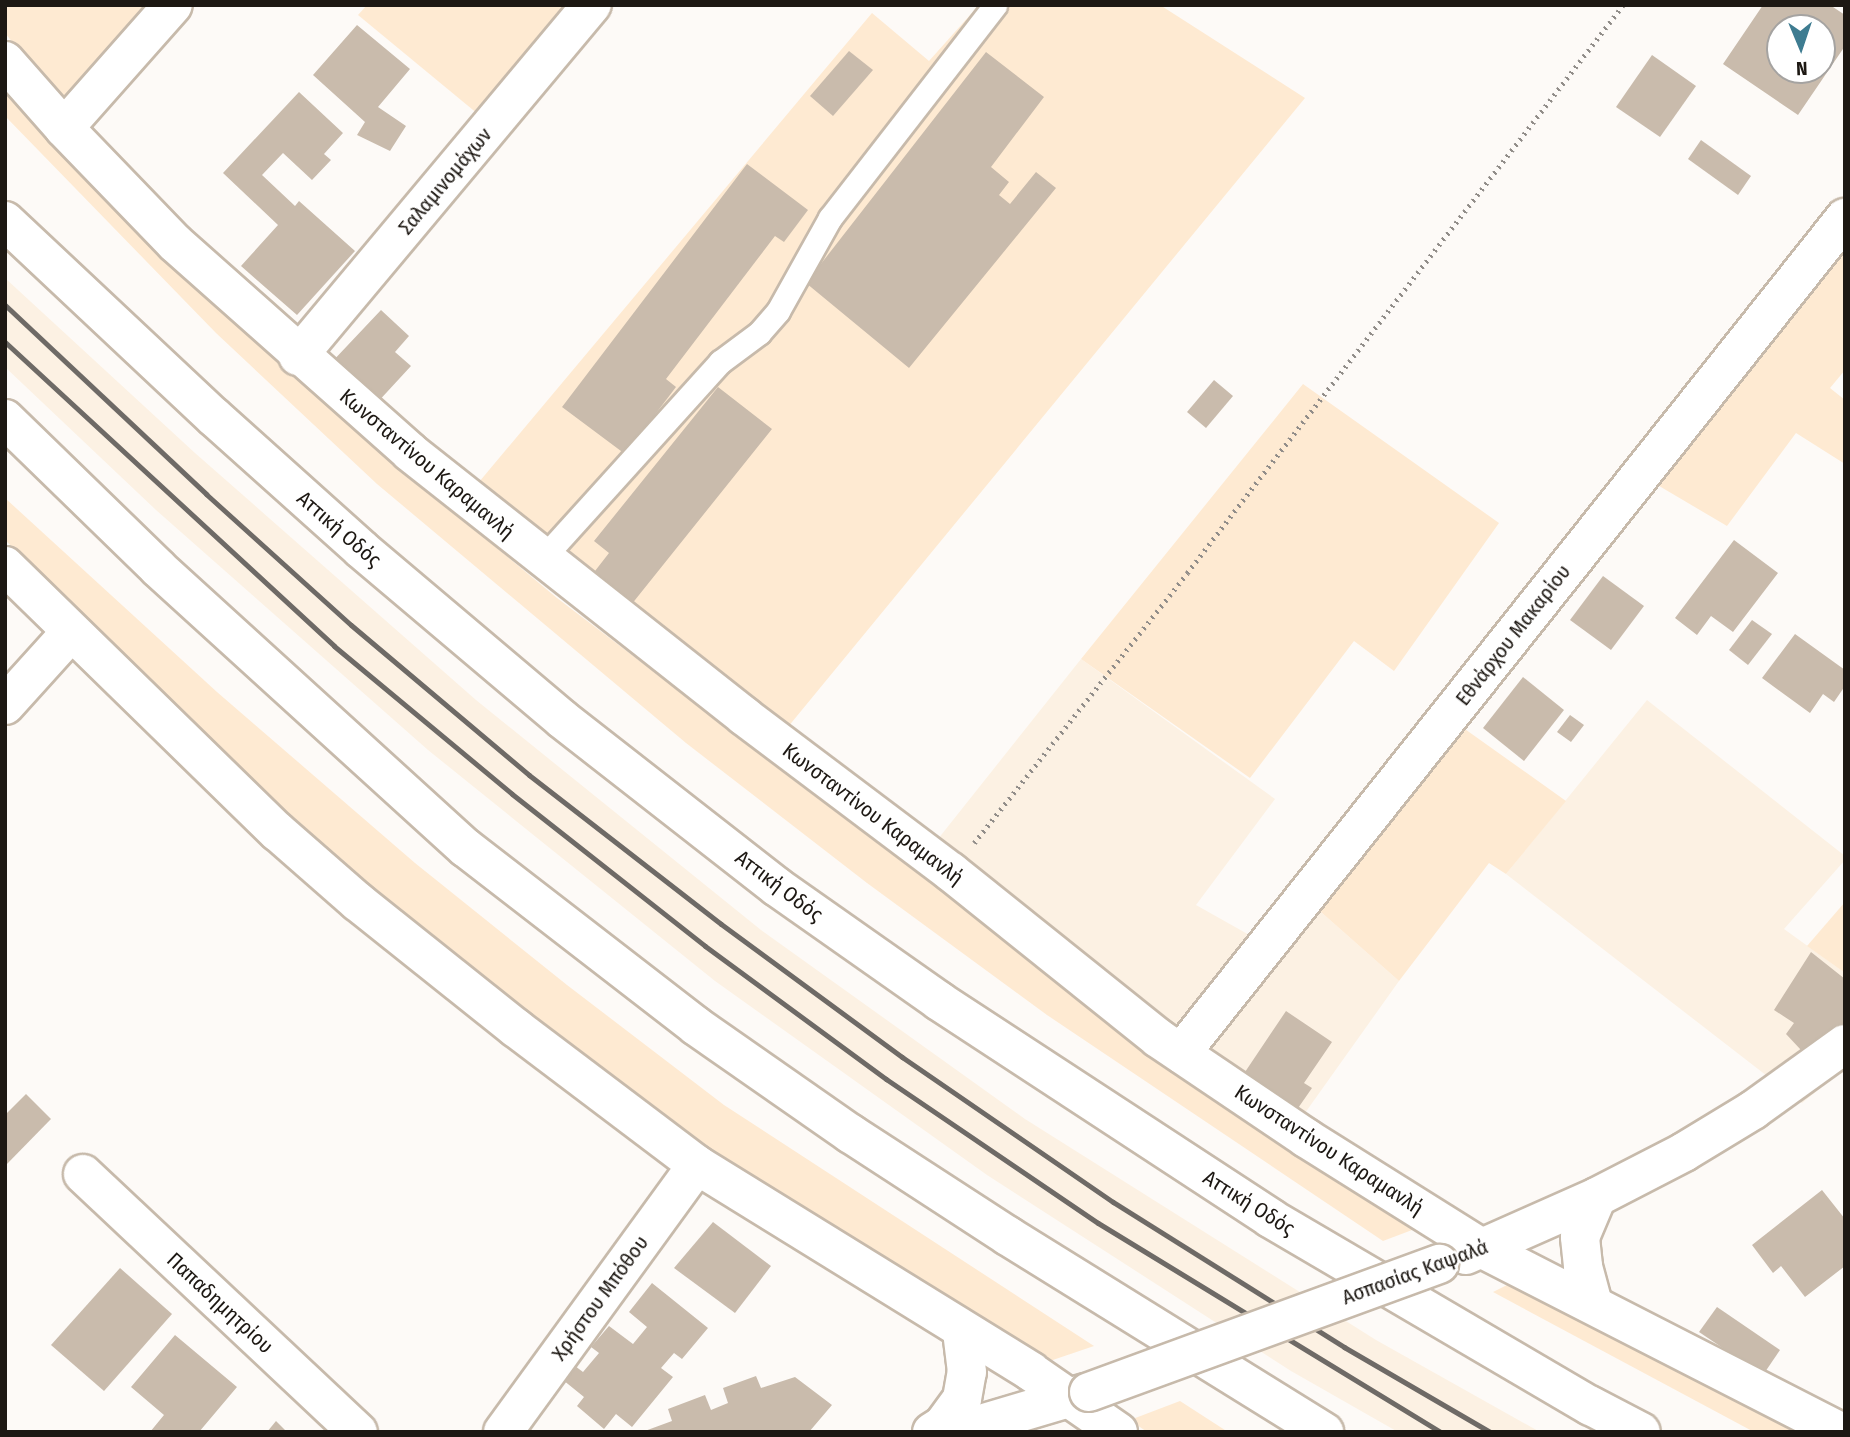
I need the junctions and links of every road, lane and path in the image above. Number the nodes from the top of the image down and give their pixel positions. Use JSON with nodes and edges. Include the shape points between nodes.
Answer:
{"nodes":[{"id":1,"x":173,"y":5,"type":"edge"},
{"id":2,"x":592,"y":5,"type":"edge"},
{"id":3,"x":995,"y":5,"type":"edge"},
{"id":4,"x":1623,"y":5,"type":"edge"},
{"id":5,"x":5,"y":61,"type":"edge"},
{"id":6,"x":64,"y":128,"type":"junction"},
{"id":7,"x":5,"y":196,"type":"edge"},
{"id":8,"x":1845,"y":218,"type":"edge"},
{"id":9,"x":5,"y":221,"type":"edge"},
{"id":10,"x":69,"y":281,"type":"junction"},
{"id":11,"x":298,"y":356,"type":"junction"},
{"id":12,"x":5,"y":419,"type":"edge"},
{"id":13,"x":542,"y":559,"type":"junction"},
{"id":14,"x":5,"y":566,"type":"edge"},
{"id":15,"x":71,"y":632,"type":"junction"},
{"id":16,"x":5,"y":705,"type":"edge"},
{"id":17,"x":951,"y":872,"type":"junction"},
{"id":18,"x":1845,"y":1044,"type":"edge"},
{"id":19,"x":1181,"y":1053,"type":"junction"},
{"id":20,"x":697,"y":1165,"type":"junction"},
{"id":21,"x":83,"y":1174,"type":"dead end"},
{"id":22,"x":1597,"y":1197,"type":"junction"},
{"id":23,"x":1483,"y":1249,"type":"junction"},
{"id":24,"x":1593,"y":1304,"type":"junction"},
{"id":25,"x":961,"y":1331,"type":"junction"},
{"id":26,"x":1079,"y":1395,"type":"junction"},
{"id":27,"x":358,"y":1432,"type":"edge"},
{"id":28,"x":503,"y":1432,"type":"edge"},
{"id":29,"x":932,"y":1432,"type":"edge"},
{"id":30,"x":954,"y":1432,"type":"edge"},
{"id":31,"x":1118,"y":1432,"type":"edge"},
{"id":32,"x":1324,"y":1432,"type":"edge"},
{"id":33,"x":1641,"y":1432,"type":"edge"},
{"id":34,"x":1840,"y":1432,"type":"edge"}],
"edges":[{"from":1,"to":6,"type":"main road"},
{"from":2,"to":11,"type":"main road","name":"Σαλαμινομάχων"},
{"from":3,"to":13,"type":"lane","via":[[830,218],[778,311],[759,333],[720,362]]},
{"from":4,"to":17,"type":"path"},
{"from":5,"to":6,"type":"main road","name":"Κωνσταντίνου Καραμανλή"},
{"from":6,"to":11,"type":"main road","name":"Κωνσταντίνου Καραμανλή","via":[[175,243]]},
{"from":7,"to":10,"type":"main road"},
{"from":8,"to":19,"type":"main road","name":"Εθνάρχου Μακαρίου"},
{"from":9,"to":10,"type":"main road","name":"Αττική Οδός"},
{"from":10,"to":33,"type":"main road","name":"Αττική Οδός","via":[[361,549],[562,719],[777,887],[939,1001],[1270,1218]]},
{"from":11,"to":13,"type":"main road","name":"Κωνσταντίνου Καραμανλή"},
{"from":12,"to":32,"type":"main road","via":[[158,568],[466,848],[674,1010],[1008,1236]]},
{"from":13,"to":17,"type":"main road","name":"Κωνσταντίνου Καραμανλή"},
{"from":14,"to":15,"type":"main road"},
{"from":15,"to":16,"type":"main road"},
{"from":15,"to":20,"type":"main road","via":[[278,832],[358,902]]},
{"from":17,"to":19,"type":"main road","name":"Κωνσταντίνου Καραμανλή"},
{"from":18,"to":22,"type":"main road","name":"Ασπασίας Καψαλά","via":[[1753,1110]]},
{"from":19,"to":23,"type":"main road","name":"Κωνσταντίνου Καραμανλή"},
{"from":20,"to":25,"type":"main road"},
{"from":20,"to":28,"type":"main road","name":"Χρήστου Μπόθου"},
{"from":21,"to":27,"type":"main road","name":"Παπαδημητρίου"},
{"from":22,"to":23,"type":"main road","name":"Ασπασίας Καψαλά"},
{"from":22,"to":24,"type":"main road","via":[[1580,1237]]},
{"from":23,"to":24,"type":"main road","name":"Κωνσταντίνου Καραμανλή"},
{"from":23,"to":26,"type":"main road","name":"Ασπασίας Καψαλά","bridge":true},
{"from":24,"to":34,"type":"main road","name":"Κωνσταντίνου Καραμανλή"},
{"from":25,"to":26,"type":"main road"},
{"from":25,"to":29,"type":"main road","via":[[967,1372],[962,1399]]},
{"from":26,"to":30,"type":"main road","name":"Ασπασίας Καψαλά"},
{"from":26,"to":31,"type":"main road"}]}
